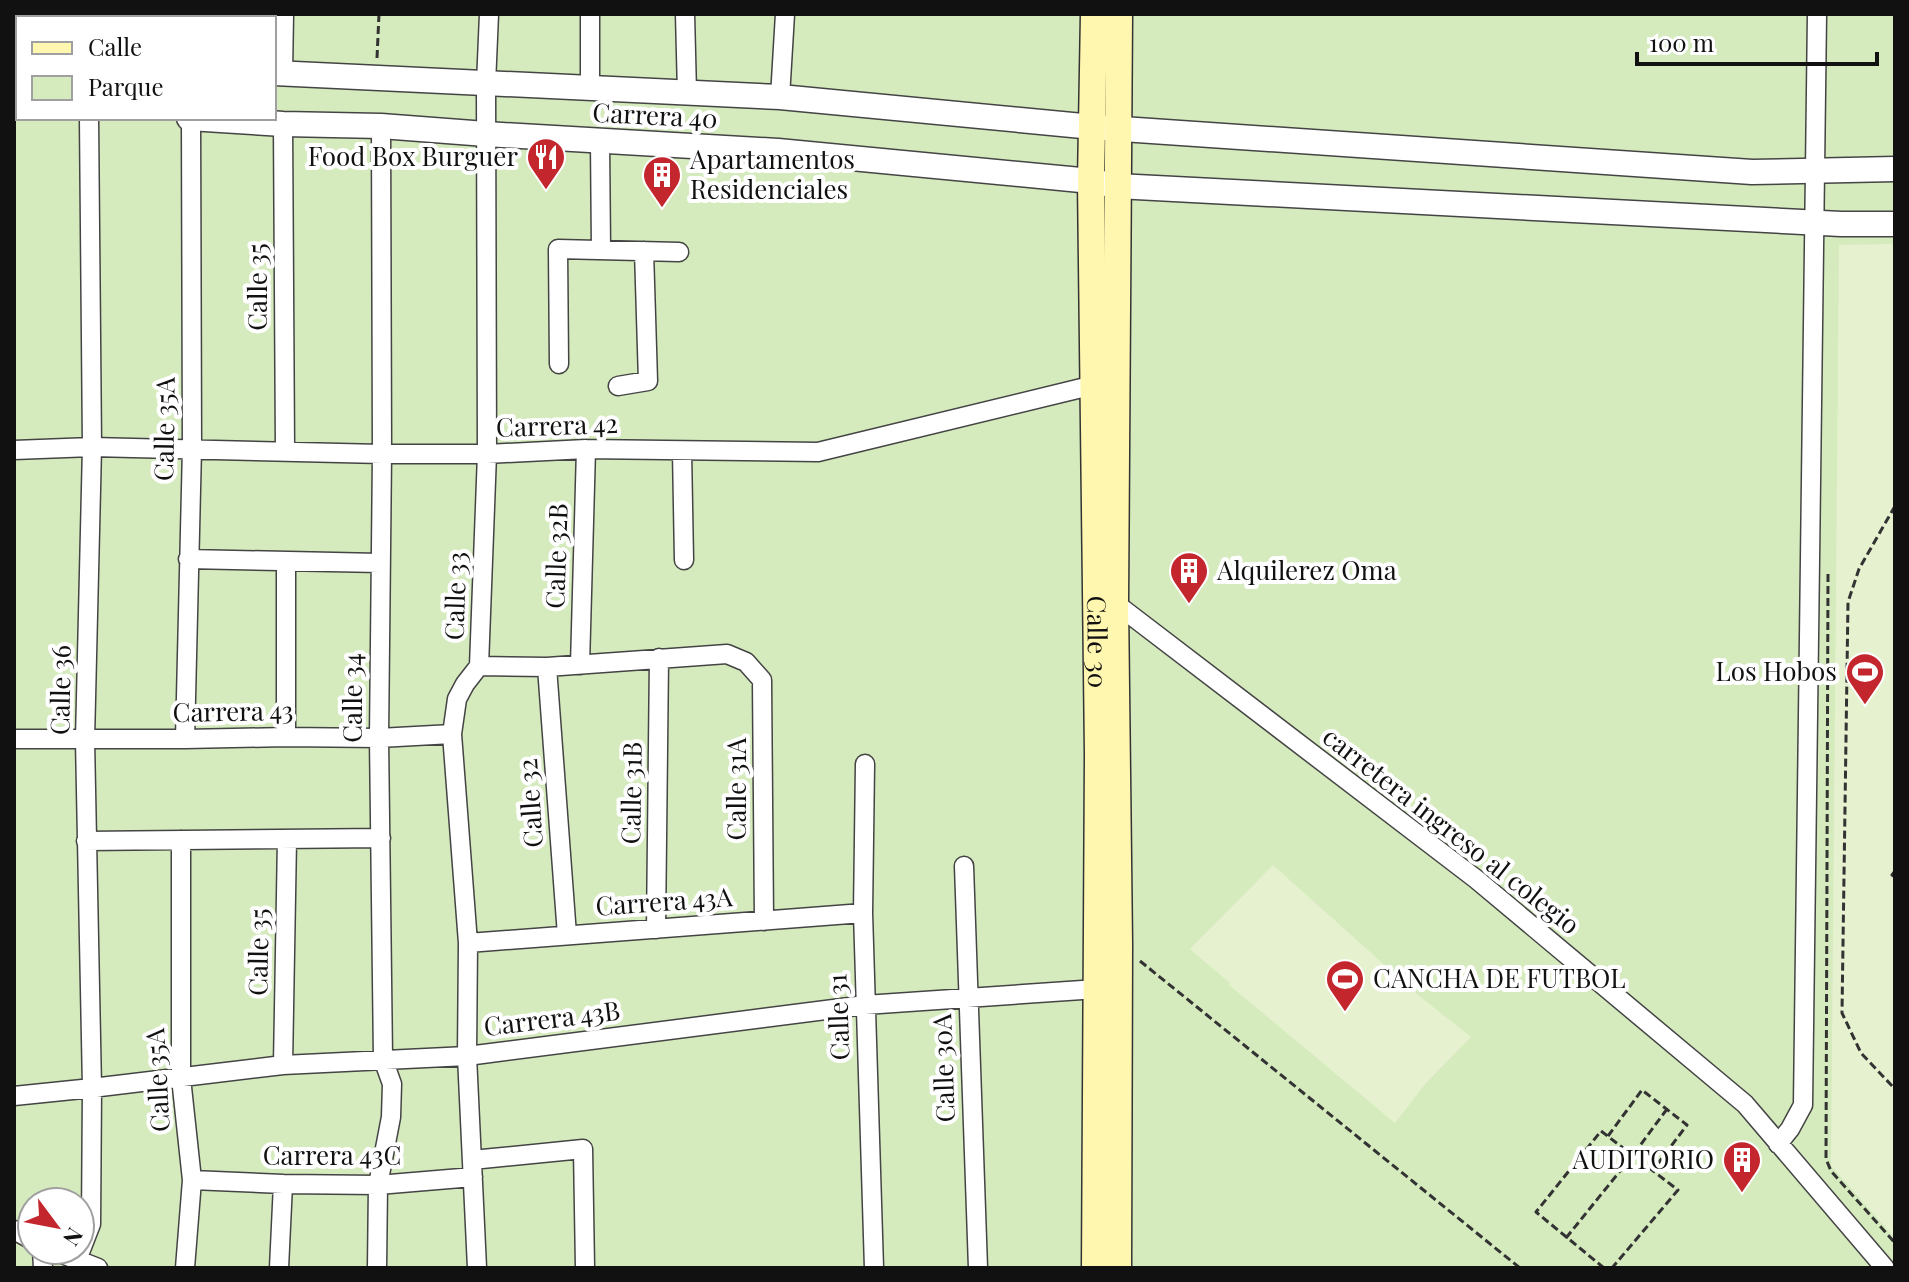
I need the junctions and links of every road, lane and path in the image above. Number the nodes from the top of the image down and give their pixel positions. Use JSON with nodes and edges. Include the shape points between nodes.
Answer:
{"nodes":[{"id":1,"x":284,"y":14,"type":"edge"},
{"id":2,"x":379,"y":14,"type":"edge"},
{"id":3,"x":489,"y":14,"type":"edge"},
{"id":4,"x":590,"y":14,"type":"edge"},
{"id":5,"x":685,"y":14,"type":"edge"},
{"id":6,"x":785,"y":14,"type":"edge"},
{"id":7,"x":1094,"y":14,"type":"edge"},
{"id":8,"x":1119,"y":14,"type":"edge"},
{"id":9,"x":1817,"y":14,"type":"edge"},
{"id":10,"x":279,"y":73,"type":"edge"},
{"id":11,"x":376,"y":78,"type":"junction"},
{"id":12,"x":486,"y":84,"type":"junction"},
{"id":13,"x":590,"y":89,"type":"junction"},
{"id":14,"x":687,"y":93,"type":"junction"},
{"id":15,"x":780,"y":97,"type":"junction"},
{"id":16,"x":89,"y":120,"type":"edge"},
{"id":17,"x":190,"y":120,"type":"edge"},
{"id":18,"x":221,"y":120,"type":"edge"},
{"id":19,"x":283,"y":124,"type":"junction"},
{"id":20,"x":381,"y":126,"type":"junction"},
{"id":21,"x":1106,"y":128,"type":"junction"},
{"id":22,"x":486,"y":134,"type":"junction"},
{"id":23,"x":600,"y":141,"type":"junction"},
{"id":24,"x":1895,"y":169,"type":"edge"},
{"id":25,"x":1814,"y":170,"type":"junction"},
{"id":26,"x":1091,"y":181,"type":"junction"},
{"id":27,"x":1117,"y":186,"type":"junction"},
{"id":28,"x":1814,"y":222,"type":"junction"},
{"id":29,"x":1895,"y":224,"type":"edge"},
{"id":30,"x":601,"y":250,"type":"junction"},
{"id":31,"x":644,"y":251,"type":"junction"},
{"id":32,"x":679,"y":252,"type":"dead end"},
{"id":33,"x":559,"y":364,"type":"dead end"},
{"id":34,"x":1094,"y":385,"type":"junction"},
{"id":35,"x":618,"y":386,"type":"dead end"},
{"id":36,"x":92,"y":447,"type":"junction"},
{"id":37,"x":192,"y":448,"type":"junction"},
{"id":38,"x":586,"y":449,"type":"junction"},
{"id":39,"x":14,"y":450,"type":"edge"},
{"id":40,"x":285,"y":451,"type":"junction"},
{"id":41,"x":682,"y":451,"type":"junction"},
{"id":42,"x":382,"y":454,"type":"junction"},
{"id":43,"x":487,"y":454,"type":"junction"},
{"id":44,"x":1895,"y":506,"type":"edge"},
{"id":45,"x":1893,"y":513,"type":"edge"},
{"id":46,"x":188,"y":559,"type":"junction"},
{"id":47,"x":684,"y":560,"type":"dead end"},
{"id":48,"x":286,"y":561,"type":"junction"},
{"id":49,"x":1828,"y":561,"type":"dead end"},
{"id":50,"x":380,"y":563,"type":"junction"},
{"id":51,"x":1106,"y":603,"type":"junction"},
{"id":52,"x":659,"y":658,"type":"junction"},
{"id":53,"x":580,"y":665,"type":"junction"},
{"id":54,"x":479,"y":666,"type":"junction"},
{"id":55,"x":547,"y":667,"type":"junction"},
{"id":56,"x":452,"y":734,"type":"junction"},
{"id":57,"x":286,"y":737,"type":"junction"},
{"id":58,"x":379,"y":738,"type":"junction"},
{"id":59,"x":14,"y":739,"type":"edge"},
{"id":60,"x":185,"y":739,"type":"junction"},
{"id":61,"x":85,"y":740,"type":"junction"},
{"id":62,"x":865,"y":764,"type":"dead end"},
{"id":63,"x":381,"y":838,"type":"junction"},
{"id":64,"x":287,"y":839,"type":"junction"},
{"id":65,"x":181,"y":840,"type":"junction"},
{"id":66,"x":86,"y":841,"type":"junction"},
{"id":67,"x":964,"y":866,"type":"dead end"},
{"id":68,"x":1895,"y":871,"type":"edge"},
{"id":69,"x":1895,"y":877,"type":"edge"},
{"id":70,"x":863,"y":913,"type":"junction"},
{"id":71,"x":764,"y":921,"type":"junction"},
{"id":72,"x":656,"y":929,"type":"junction"},
{"id":73,"x":567,"y":935,"type":"junction"},
{"id":74,"x":468,"y":943,"type":"junction"},
{"id":75,"x":1119,"y":944,"type":"junction"},
{"id":76,"x":1097,"y":989,"type":"junction"},
{"id":77,"x":967,"y":999,"type":"junction"},
{"id":78,"x":865,"y":1005,"type":"junction"},
{"id":79,"x":467,"y":1056,"type":"junction"},
{"id":80,"x":383,"y":1059,"type":"junction"},
{"id":81,"x":283,"y":1065,"type":"junction"},
{"id":82,"x":181,"y":1078,"type":"junction"},
{"id":83,"x":92,"y":1088,"type":"junction"},
{"id":84,"x":1895,"y":1089,"type":"edge"},
{"id":85,"x":14,"y":1096,"type":"edge"},
{"id":86,"x":1667,"y":1109,"type":"junction"},
{"id":87,"x":1608,"y":1136,"type":"junction"},
{"id":88,"x":1778,"y":1144,"type":"junction"},
{"id":89,"x":1633,"y":1155,"type":"junction"},
{"id":90,"x":473,"y":1168,"type":"junction"},
{"id":91,"x":1653,"y":1170,"type":"junction"},
{"id":92,"x":192,"y":1180,"type":"junction"},
{"id":93,"x":283,"y":1184,"type":"junction"},
{"id":94,"x":378,"y":1185,"type":"junction"},
{"id":95,"x":91,"y":1186,"type":"edge"},
{"id":96,"x":1566,"y":1238,"type":"junction"},
{"id":97,"x":1895,"y":1243,"type":"edge"},
{"id":98,"x":185,"y":1268,"type":"edge"},
{"id":99,"x":279,"y":1268,"type":"edge"},
{"id":100,"x":377,"y":1268,"type":"edge"},
{"id":101,"x":477,"y":1268,"type":"edge"},
{"id":102,"x":585,"y":1268,"type":"edge"},
{"id":103,"x":874,"y":1268,"type":"edge"},
{"id":104,"x":978,"y":1268,"type":"edge"},
{"id":105,"x":1095,"y":1268,"type":"edge"},
{"id":106,"x":1118,"y":1268,"type":"edge"},
{"id":107,"x":1520,"y":1268,"type":"edge"},
{"id":108,"x":1604,"y":1268,"type":"edge"},
{"id":109,"x":1612,"y":1268,"type":"edge"},
{"id":110,"x":1885,"y":1268,"type":"edge"}],
"edges":[{"from":1,"to":10,"type":"street"},
{"from":2,"to":11,"type":"path"},
{"from":3,"to":12,"type":"street","name":"Calle 33"},
{"from":4,"to":13,"type":"street"},
{"from":5,"to":14,"type":"street"},
{"from":6,"to":15,"type":"street"},
{"from":7,"to":21,"type":"main road","name":"Calle 30"},
{"from":8,"to":21,"type":"main road","name":"Calle 30"},
{"from":9,"to":25,"type":"street"},
{"from":10,"to":11,"type":"street"},
{"from":11,"to":12,"type":"street"},
{"from":12,"to":13,"type":"street"},
{"from":12,"to":22,"type":"street","name":"Calle 33"},
{"from":13,"to":14,"type":"street"},
{"from":14,"to":15,"type":"street"},
{"from":15,"to":21,"type":"street"},
{"from":16,"to":36,"type":"street","name":"Calle 36"},
{"from":17,"to":37,"type":"street","name":"Calle 35A"},
{"from":18,"to":19,"type":"street","name":"Carrera 40"},
{"from":19,"to":20,"type":"street","name":"Carrera 40"},
{"from":19,"to":40,"type":"street","name":"Calle 35"},
{"from":20,"to":22,"type":"street","name":"Carrera 40"},
{"from":20,"to":42,"type":"street","name":"Calle 34"},
{"from":21,"to":25,"type":"street","via":[[1752,172]]},
{"from":21,"to":26,"type":"main road","name":"Calle 30"},
{"from":21,"to":27,"type":"main road","name":"Calle 30"},
{"from":22,"to":23,"type":"street","name":"Carrera 40"},
{"from":22,"to":43,"type":"street","name":"Calle 33"},
{"from":23,"to":26,"type":"street","name":"Carrera 40","via":[[778,151]]},
{"from":23,"to":30,"type":"street"},
{"from":24,"to":25,"type":"street"},
{"from":25,"to":28,"type":"street"},
{"from":26,"to":27,"type":"street","name":"Carrera 40"},
{"from":26,"to":34,"type":"main road","name":"Calle 30"},
{"from":27,"to":28,"type":"street","name":"Carrera 40"},
{"from":27,"to":51,"type":"main road","name":"Calle 30"},
{"from":28,"to":29,"type":"street","name":"Carrera 40"},
{"from":28,"to":88,"type":"street","via":[[1803,1105]]},
{"from":30,"to":31,"type":"street"},
{"from":30,"to":33,"type":"street","via":[[558,249]]},
{"from":31,"to":32,"type":"street"},
{"from":31,"to":35,"type":"street","via":[[648,381]]},
{"from":34,"to":41,"type":"street","name":"Carrera 42","via":[[818,452]]},
{"from":34,"to":51,"type":"main road","name":"Calle 30"},
{"from":36,"to":37,"type":"street","name":"Carrera 42"},
{"from":36,"to":39,"type":"street","name":"Carrera 42"},
{"from":36,"to":61,"type":"street","name":"Calle 36"},
{"from":37,"to":40,"type":"street","name":"Carrera 42"},
{"from":37,"to":46,"type":"street","name":"Calle 35A"},
{"from":38,"to":41,"type":"street","name":"Carrera 42"},
{"from":38,"to":43,"type":"street","name":"Carrera 42"},
{"from":38,"to":53,"type":"street","name":"Calle 32B"},
{"from":40,"to":42,"type":"street","name":"Carrera 42"},
{"from":41,"to":47,"type":"street"},
{"from":42,"to":43,"type":"street","name":"Carrera 42"},
{"from":42,"to":50,"type":"street","name":"Calle 34"},
{"from":43,"to":54,"type":"street","name":"Calle 33"},
{"from":44,"to":45,"type":"path"},
{"from":45,"to":84,"type":"path","via":[[1859,569],[1848,602],[1842,1013],[1861,1053]]},
{"from":46,"to":48,"type":"street"},
{"from":46,"to":60,"type":"street","name":"Calle 35A"},
{"from":48,"to":50,"type":"street"},
{"from":48,"to":57,"type":"street"},
{"from":49,"to":97,"type":"path","via":[[1826,1159]]},
{"from":50,"to":58,"type":"street","name":"Calle 34"},
{"from":51,"to":75,"type":"main road","name":"Calle 30"},
{"from":51,"to":76,"type":"main road","name":"Calle 30","via":[[1098,754]]},
{"from":51,"to":88,"type":"street","name":"carretera ingreso al colegio","via":[[1476,879],[1745,1104]]},
{"from":52,"to":53,"type":"street"},
{"from":52,"to":71,"type":"street","name":"Calle 31A","via":[[727,654],[746,662],[762,680]]},
{"from":52,"to":72,"type":"street","name":"Calle 31B"},
{"from":53,"to":55,"type":"street"},
{"from":54,"to":55,"type":"street"},
{"from":54,"to":56,"type":"street","name":"Calle 33","via":[[457,699]]},
{"from":55,"to":73,"type":"street","name":"Calle 32"},
{"from":56,"to":58,"type":"street","name":"Carrera 43"},
{"from":56,"to":74,"type":"street","name":"Calle 33"},
{"from":57,"to":58,"type":"street","name":"Carrera 43"},
{"from":57,"to":60,"type":"street","name":"Carrera 43"},
{"from":58,"to":63,"type":"street","name":"Calle 34"},
{"from":59,"to":61,"type":"street","name":"Carrera 43"},
{"from":60,"to":61,"type":"street","name":"Carrera 43"},
{"from":61,"to":66,"type":"street","name":"Calle 36"},
{"from":62,"to":70,"type":"street","name":"Calle 31"},
{"from":63,"to":64,"type":"street"},
{"from":63,"to":80,"type":"street","name":"Calle 34"},
{"from":64,"to":65,"type":"street"},
{"from":64,"to":81,"type":"street","name":"Calle 35"},
{"from":65,"to":66,"type":"street"},
{"from":65,"to":82,"type":"street","name":"Calle 35A"},
{"from":66,"to":83,"type":"street","name":"Calle 36"},
{"from":67,"to":77,"type":"street","name":"Calle 30A"},
{"from":68,"to":69,"type":"path"},
{"from":70,"to":71,"type":"street","name":"Carrera 43A"},
{"from":70,"to":78,"type":"street","name":"Calle 31"},
{"from":71,"to":72,"type":"street","name":"Carrera 43A"},
{"from":72,"to":73,"type":"street","name":"Carrera 43A"},
{"from":73,"to":74,"type":"street","name":"Carrera 43A"},
{"from":74,"to":79,"type":"street","name":"Calle 33"},
{"from":75,"to":106,"type":"main road","name":"Calle 30"},
{"from":75,"to":107,"type":"path"},
{"from":76,"to":77,"type":"street","name":"Carrera 43B"},
{"from":76,"to":105,"type":"main road","name":"Calle 30"},
{"from":77,"to":78,"type":"street","name":"Carrera 43B"},
{"from":77,"to":104,"type":"street","name":"Calle 30A"},
{"from":78,"to":79,"type":"street","name":"Carrera 43B"},
{"from":78,"to":103,"type":"street","name":"Calle 31"},
{"from":79,"to":80,"type":"street","name":"Carrera 43B"},
{"from":79,"to":90,"type":"street","name":"Calle 33"},
{"from":80,"to":81,"type":"street","name":"Carrera 43B"},
{"from":80,"to":94,"type":"street","name":"Calle 34","via":[[392,1084],[391,1117]]},
{"from":81,"to":82,"type":"street","name":"Carrera 43B"},
{"from":82,"to":83,"type":"street","name":"Carrera 43B"},
{"from":82,"to":92,"type":"street","name":"Calle 35A"},
{"from":83,"to":85,"type":"street","name":"Carrera 43B"},
{"from":83,"to":95,"type":"street","name":"Calle 36"},
{"from":86,"to":87,"type":"path","via":[[1642,1090]]},
{"from":86,"to":89,"type":"path"},
{"from":86,"to":91,"type":"path","via":[[1687,1125]]},
{"from":87,"to":89,"type":"path"},
{"from":87,"to":96,"type":"path","via":[[1601,1131],[1536,1212]]},
{"from":88,"to":110,"type":"street","name":"carretera ingreso al colegio"},
{"from":89,"to":91,"type":"path"},
{"from":89,"to":96,"type":"path"},
{"from":90,"to":94,"type":"street","name":"Carrera 43C"},
{"from":90,"to":101,"type":"street","name":"Calle 33"},
{"from":90,"to":102,"type":"street","name":"Carrera 43C","via":[[583,1149]]},
{"from":91,"to":109,"type":"path","via":[[1678,1190]]},
{"from":92,"to":93,"type":"street","name":"Carrera 43C"},
{"from":92,"to":98,"type":"street","name":"Calle 35A"},
{"from":93,"to":94,"type":"street","name":"Carrera 43C"},
{"from":93,"to":99,"type":"street"},
{"from":94,"to":100,"type":"street","name":"Calle 34"},
{"from":96,"to":108,"type":"path"}]}
